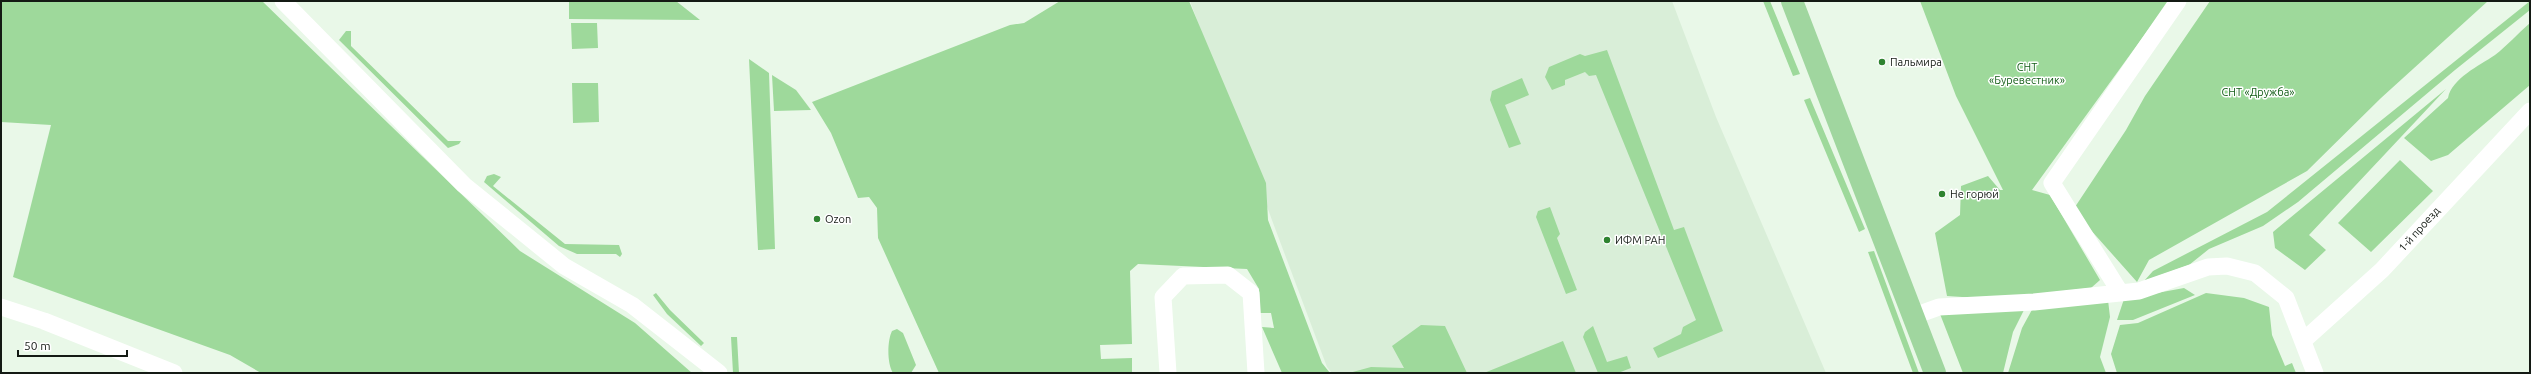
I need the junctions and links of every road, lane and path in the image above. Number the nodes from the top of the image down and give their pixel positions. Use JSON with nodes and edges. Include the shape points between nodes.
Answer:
{"nodes":[{"id":1,"x":283,"y":1,"type":"edge"},
{"id":2,"x":1792,"y":1,"type":"edge"},
{"id":3,"x":2178,"y":1,"type":"edge"},
{"id":4,"x":2530,"y":111,"type":"edge"},
{"id":5,"x":2120,"y":292,"type":"junction"},
{"id":6,"x":1,"y":307,"type":"edge"},
{"id":7,"x":1914,"y":316,"type":"junction"},
{"id":8,"x":2303,"y":341,"type":"junction"},
{"id":9,"x":174,"y":373,"type":"edge"},
{"id":10,"x":719,"y":373,"type":"edge"},
{"id":11,"x":1168,"y":373,"type":"edge"},
{"id":12,"x":1256,"y":373,"type":"edge"},
{"id":13,"x":1935,"y":373,"type":"edge"},
{"id":14,"x":2315,"y":373,"type":"edge"}],
"edges":[{"from":1,"to":10,"type":"street","via":[[464,185],[564,266],[632,305]]},
{"from":2,"to":7,"type":"main road"},
{"from":3,"to":5,"type":"street","via":[[2052,183]]},
{"from":4,"to":8,"type":"street","name":"1-й проезд","via":[[2382,270]]},
{"from":5,"to":7,"type":"street","via":[[2034,302],[1938,307]]},
{"from":5,"to":8,"type":"street","via":[[2139,291],[2208,267],[2228,266],[2255,273],[2286,298]]},
{"from":6,"to":9,"type":"street","via":[[44,321]]},
{"from":7,"to":13,"type":"main road"},
{"from":8,"to":14,"type":"street"},
{"from":11,"to":12,"type":"street","via":[[1163,296],[1183,276],[1228,275],[1251,293]]}]}
